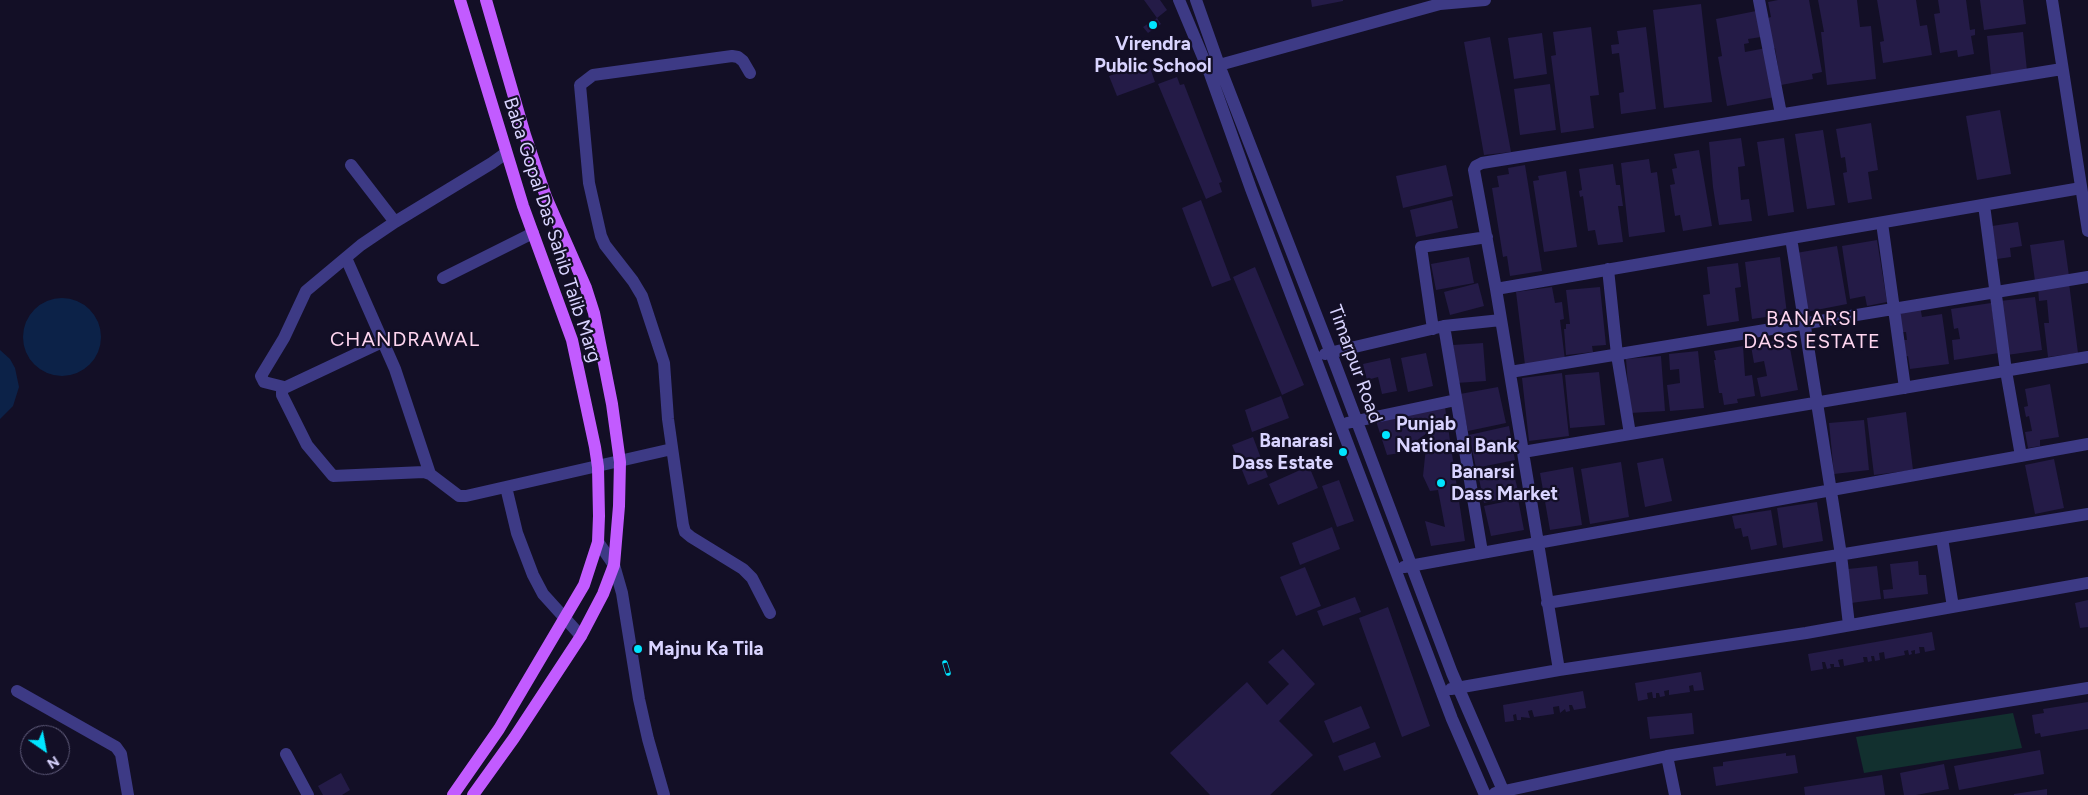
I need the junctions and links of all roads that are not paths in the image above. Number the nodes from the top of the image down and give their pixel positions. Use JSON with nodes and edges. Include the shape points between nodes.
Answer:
{"nodes":[{"id":1,"x":460,"y":0,"type":"edge"},
{"id":2,"x":486,"y":0,"type":"edge"},
{"id":3,"x":1179,"y":0,"type":"edge"},
{"id":4,"x":1196,"y":0,"type":"edge"},
{"id":5,"x":1486,"y":0,"type":"edge"},
{"id":6,"x":1759,"y":0,"type":"edge"},
{"id":7,"x":2052,"y":0,"type":"edge"},
{"id":8,"x":1440,"y":2,"type":"edge"},
{"id":9,"x":1213,"y":66,"type":"junction"},
{"id":10,"x":2062,"y":69,"type":"junction"},
{"id":11,"x":750,"y":73,"type":"dead end"},
{"id":12,"x":1781,"y":114,"type":"junction"},
{"id":13,"x":506,"y":153,"type":"junction"},
{"id":14,"x":351,"y":165,"type":"dead end"},
{"id":15,"x":2081,"y":188,"type":"junction"},
{"id":16,"x":1984,"y":205,"type":"junction"},
{"id":17,"x":395,"y":222,"type":"junction"},
{"id":18,"x":1882,"y":223,"type":"junction"},
{"id":19,"x":2088,"y":231,"type":"edge"},
{"id":20,"x":533,"y":233,"type":"junction"},
{"id":21,"x":1487,"y":237,"type":"junction"},
{"id":22,"x":1791,"y":238,"type":"junction"},
{"id":23,"x":346,"y":258,"type":"junction"},
{"id":24,"x":1608,"y":269,"type":"junction"},
{"id":25,"x":2088,"y":277,"type":"edge"},
{"id":26,"x":443,"y":278,"type":"dead end"},
{"id":27,"x":1496,"y":288,"type":"junction"},
{"id":28,"x":1997,"y":292,"type":"junction"},
{"id":29,"x":1894,"y":309,"type":"junction"},
{"id":30,"x":1501,"y":320,"type":"junction"},
{"id":31,"x":1804,"y":324,"type":"junction"},
{"id":32,"x":1438,"y":328,"type":"junction"},
{"id":33,"x":384,"y":341,"type":"junction"},
{"id":34,"x":1331,"y":353,"type":"junction"},
{"id":35,"x":1314,"y":355,"type":"junction"},
{"id":36,"x":1617,"y":355,"type":"junction"},
{"id":37,"x":2088,"y":357,"type":"edge"},
{"id":38,"x":2006,"y":371,"type":"junction"},
{"id":39,"x":1510,"y":372,"type":"junction"},
{"id":40,"x":284,"y":387,"type":"junction"},
{"id":41,"x":1905,"y":388,"type":"junction"},
{"id":42,"x":1456,"y":400,"type":"junction"},
{"id":43,"x":1818,"y":402,"type":"junction"},
{"id":44,"x":1356,"y":421,"type":"junction"},
{"id":45,"x":1340,"y":424,"type":"junction"},
{"id":46,"x":1630,"y":434,"type":"junction"},
{"id":47,"x":2088,"y":444,"type":"edge"},
{"id":48,"x":672,"y":448,"type":"junction"},
{"id":49,"x":1523,"y":452,"type":"junction"},
{"id":50,"x":2021,"y":456,"type":"junction"},
{"id":51,"x":620,"y":462,"type":"junction"},
{"id":52,"x":598,"y":467,"type":"junction"},
{"id":53,"x":430,"y":474,"type":"junction"},
{"id":54,"x":506,"y":487,"type":"junction"},
{"id":55,"x":1831,"y":490,"type":"junction"},
{"id":56,"x":2088,"y":514,"type":"edge"},
{"id":57,"x":1942,"y":538,"type":"junction"},
{"id":58,"x":598,"y":542,"type":"junction"},
{"id":59,"x":1537,"y":543,"type":"junction"},
{"id":60,"x":1482,"y":552,"type":"junction"},
{"id":61,"x":1841,"y":555,"type":"junction"},
{"id":62,"x":614,"y":565,"type":"junction"},
{"id":63,"x":1410,"y":565,"type":"junction"},
{"id":64,"x":1395,"y":570,"type":"junction"},
{"id":65,"x":2088,"y":583,"type":"edge"},
{"id":66,"x":1547,"y":603,"type":"junction"},
{"id":67,"x":1953,"y":607,"type":"junction"},
{"id":68,"x":770,"y":613,"type":"dead end"},
{"id":69,"x":565,"y":619,"type":"junction"},
{"id":70,"x":1849,"y":625,"type":"junction"},
{"id":71,"x":581,"y":636,"type":"junction"},
{"id":72,"x":1559,"y":670,"type":"junction"},
{"id":73,"x":1458,"y":688,"type":"junction"},
{"id":74,"x":2088,"y":688,"type":"edge"},
{"id":75,"x":16,"y":691,"type":"dead end"},
{"id":76,"x":1442,"y":691,"type":"junction"},
{"id":77,"x":286,"y":754,"type":"dead end"},
{"id":78,"x":1667,"y":756,"type":"junction"},
{"id":79,"x":1504,"y":793,"type":"edge"},
{"id":80,"x":128,"y":795,"type":"edge"},
{"id":81,"x":308,"y":795,"type":"edge"},
{"id":82,"x":453,"y":795,"type":"edge"},
{"id":83,"x":473,"y":795,"type":"edge"},
{"id":84,"x":664,"y":795,"type":"edge"},
{"id":85,"x":1486,"y":795,"type":"edge"},
{"id":86,"x":1675,"y":795,"type":"edge"}],
"edges":[{"from":1,"to":13,"type":"main road","name":"Baba Gopal Das Sahib Talib Marg"},
{"from":2,"to":51,"type":"main road","name":"Baba Gopal Das Sahib Talib Marg","via":[[540,180],[594,313]]},
{"from":3,"to":9,"type":"street","name":"Timarpur Road"},
{"from":4,"to":9,"type":"street","name":"Timarpur Road"},
{"from":5,"to":8,"type":"street"},
{"from":6,"to":12,"type":"street"},
{"from":7,"to":10,"type":"street"},
{"from":8,"to":9,"type":"street"},
{"from":9,"to":34,"type":"street","name":"Timarpur Road"},
{"from":9,"to":35,"type":"street","name":"Timarpur Road","via":[[1251,189]]},
{"from":10,"to":12,"type":"street"},
{"from":10,"to":15,"type":"street"},
{"from":11,"to":48,"type":"street","via":[[738,56],[732,56],[593,75],[580,85],[589,183],[601,236],[642,296],[664,363]]},
{"from":12,"to":21,"type":"street","via":[[1482,163],[1474,170]]},
{"from":13,"to":17,"type":"street"},
{"from":13,"to":20,"type":"main road","name":"Baba Gopal Das Sahib Talib Marg"},
{"from":14,"to":17,"type":"street"},
{"from":15,"to":16,"type":"street"},
{"from":15,"to":19,"type":"street"},
{"from":16,"to":18,"type":"street"},
{"from":16,"to":28,"type":"street"},
{"from":17,"to":23,"type":"street"},
{"from":18,"to":22,"type":"street"},
{"from":18,"to":29,"type":"street"},
{"from":20,"to":26,"type":"street"},
{"from":20,"to":52,"type":"main road","name":"Baba Gopal Das Sahib Talib Marg","via":[[572,340]]},
{"from":21,"to":27,"type":"street"},
{"from":21,"to":32,"type":"street","via":[[1421,247]]},
{"from":22,"to":24,"type":"street"},
{"from":22,"to":31,"type":"street"},
{"from":23,"to":33,"type":"street"},
{"from":23,"to":40,"type":"street","via":[[306,291],[284,338],[263,372],[261,380]]},
{"from":24,"to":27,"type":"street"},
{"from":24,"to":36,"type":"street"},
{"from":25,"to":28,"type":"street"},
{"from":27,"to":30,"type":"street"},
{"from":28,"to":29,"type":"street"},
{"from":28,"to":38,"type":"street"},
{"from":29,"to":31,"type":"street"},
{"from":29,"to":41,"type":"street"},
{"from":30,"to":32,"type":"street"},
{"from":30,"to":39,"type":"street"},
{"from":31,"to":36,"type":"street"},
{"from":31,"to":43,"type":"street"},
{"from":32,"to":34,"type":"street"},
{"from":32,"to":42,"type":"street"},
{"from":33,"to":40,"type":"street"},
{"from":33,"to":53,"type":"street"},
{"from":34,"to":35,"type":"street"},
{"from":34,"to":44,"type":"street","name":"Timarpur Road"},
{"from":35,"to":45,"type":"street","name":"Timarpur Road"},
{"from":36,"to":39,"type":"street"},
{"from":36,"to":46,"type":"street"},
{"from":37,"to":38,"type":"street"},
{"from":38,"to":41,"type":"street"},
{"from":38,"to":50,"type":"street"},
{"from":39,"to":49,"type":"street"},
{"from":40,"to":53,"type":"street","via":[[282,395],[306,445],[333,476],[418,471]]},
{"from":41,"to":43,"type":"street"},
{"from":42,"to":44,"type":"street"},
{"from":42,"to":60,"type":"street"},
{"from":43,"to":46,"type":"street"},
{"from":43,"to":55,"type":"street"},
{"from":44,"to":45,"type":"street"},
{"from":44,"to":63,"type":"street","name":"Timarpur Road"},
{"from":45,"to":64,"type":"street","name":"Timarpur Road"},
{"from":46,"to":49,"type":"street"},
{"from":47,"to":50,"type":"street"},
{"from":48,"to":51,"type":"street"},
{"from":48,"to":68,"type":"street","via":[[685,532],[743,569],[752,578]]},
{"from":49,"to":59,"type":"street"},
{"from":50,"to":55,"type":"street"},
{"from":51,"to":52,"type":"street"},
{"from":51,"to":62,"type":"main road","name":"Baba Gopal Das Sahib Talib Marg"},
{"from":52,"to":54,"type":"street"},
{"from":52,"to":58,"type":"main road","name":"Baba Gopal Das Sahib Talib Marg"},
{"from":53,"to":54,"type":"street","via":[[458,496]]},
{"from":54,"to":69,"type":"street","via":[[516,533],[533,575],[543,594]]},
{"from":55,"to":59,"type":"street"},
{"from":55,"to":61,"type":"street"},
{"from":56,"to":57,"type":"street"},
{"from":57,"to":61,"type":"street"},
{"from":57,"to":67,"type":"street"},
{"from":58,"to":62,"type":"street"},
{"from":58,"to":69,"type":"main road","name":"Baba Gopal Das Sahib Talib Marg","via":[[584,585]]},
{"from":59,"to":60,"type":"street"},
{"from":59,"to":66,"type":"street"},
{"from":60,"to":63,"type":"street"},
{"from":61,"to":66,"type":"street"},
{"from":61,"to":70,"type":"street"},
{"from":62,"to":71,"type":"main road","name":"Baba Gopal Das Sahib Talib Marg"},
{"from":62,"to":84,"type":"street","via":[[622,593],[644,723]]},
{"from":63,"to":64,"type":"street"},
{"from":63,"to":73,"type":"street","name":"Timarpur Road"},
{"from":64,"to":76,"type":"street","name":"Timarpur Road"},
{"from":65,"to":67,"type":"street"},
{"from":66,"to":72,"type":"street"},
{"from":67,"to":70,"type":"street"},
{"from":69,"to":71,"type":"street"},
{"from":69,"to":82,"type":"main road","name":"Baba Gopal Das Sahib Talib Marg","via":[[499,729]]},
{"from":70,"to":72,"type":"street"},
{"from":71,"to":83,"type":"main road","name":"Baba Gopal Das Sahib Talib Marg"},
{"from":72,"to":73,"type":"street"},
{"from":73,"to":76,"type":"street"},
{"from":73,"to":79,"type":"street","name":"Timarpur Road"},
{"from":74,"to":78,"type":"street"},
{"from":75,"to":80,"type":"street","via":[[116,746],[121,754]]},
{"from":76,"to":85,"type":"street","name":"Timarpur Road"},
{"from":77,"to":81,"type":"street"},
{"from":78,"to":79,"type":"street"},
{"from":78,"to":86,"type":"street"},
{"from":79,"to":85,"type":"street"}]}
